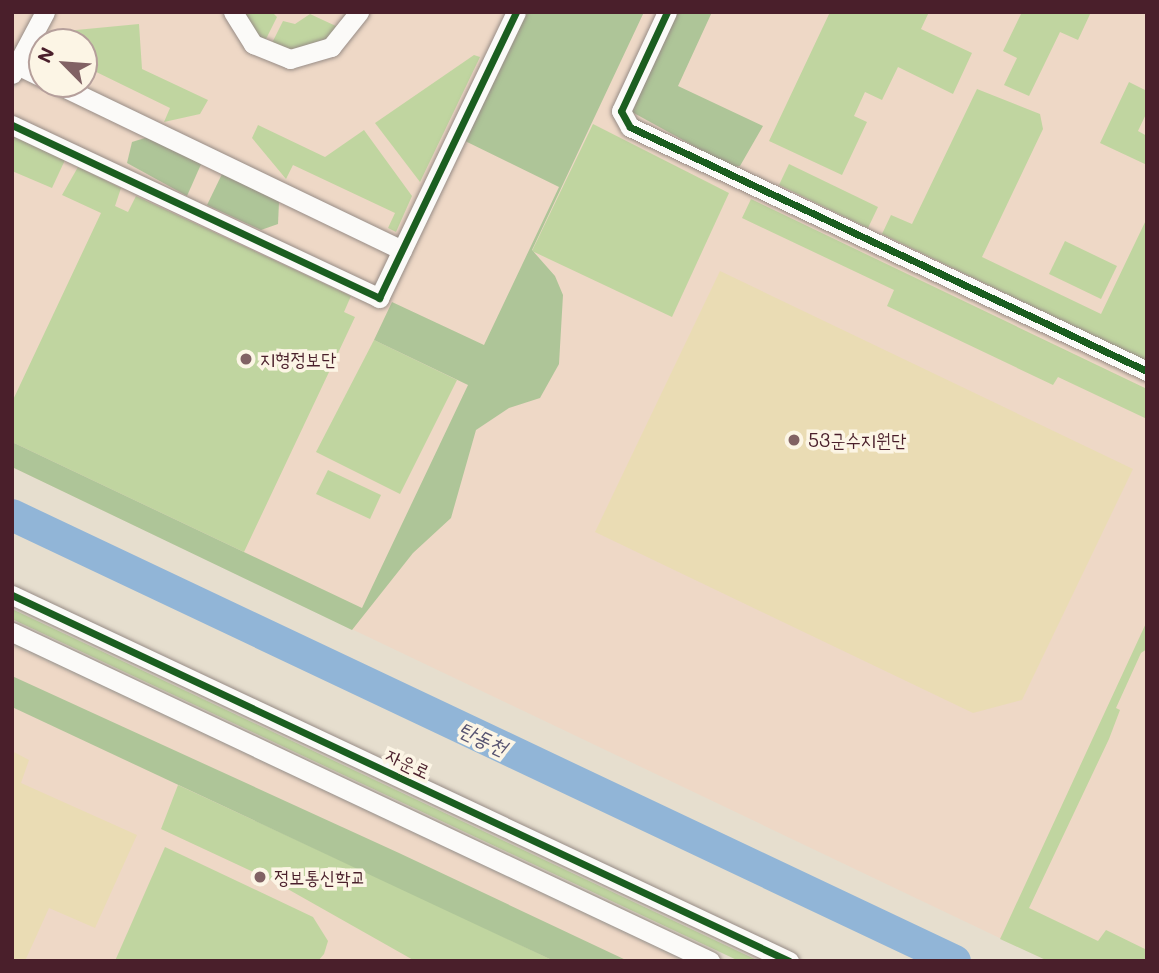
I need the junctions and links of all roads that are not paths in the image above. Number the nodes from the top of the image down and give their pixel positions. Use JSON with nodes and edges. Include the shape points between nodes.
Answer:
{"nodes":[{"id":1,"x":45,"y":12,"type":"edge"},
{"id":2,"x":233,"y":12,"type":"edge"},
{"id":3,"x":359,"y":12,"type":"edge"},
{"id":4,"x":516,"y":12,"type":"edge"},
{"id":5,"x":667,"y":12,"type":"edge"},
{"id":6,"x":15,"y":70,"type":"edge"},
{"id":7,"x":86,"y":98,"type":"edge"},
{"id":8,"x":12,"y":125,"type":"edge"},
{"id":9,"x":402,"y":250,"type":"junction"},
{"id":10,"x":1147,"y":371,"type":"edge"},
{"id":11,"x":12,"y":595,"type":"edge"},
{"id":12,"x":12,"y":632,"type":"edge"},
{"id":13,"x":710,"y":961,"type":"edge"},
{"id":14,"x":789,"y":961,"type":"edge"}],
"edges":[{"from":1,"to":6,"type":"street"},
{"from":2,"to":3,"type":"street","via":[[253,44],[290,59],[331,47]]},
{"from":4,"to":9,"type":"street"},
{"from":5,"to":10,"type":"street","via":[[621,111],[630,127]]},
{"from":7,"to":9,"type":"street"},
{"from":8,"to":9,"type":"street","via":[[379,298]]},
{"from":11,"to":14,"type":"street","name":"자운로"},
{"from":12,"to":13,"type":"street"}]}
